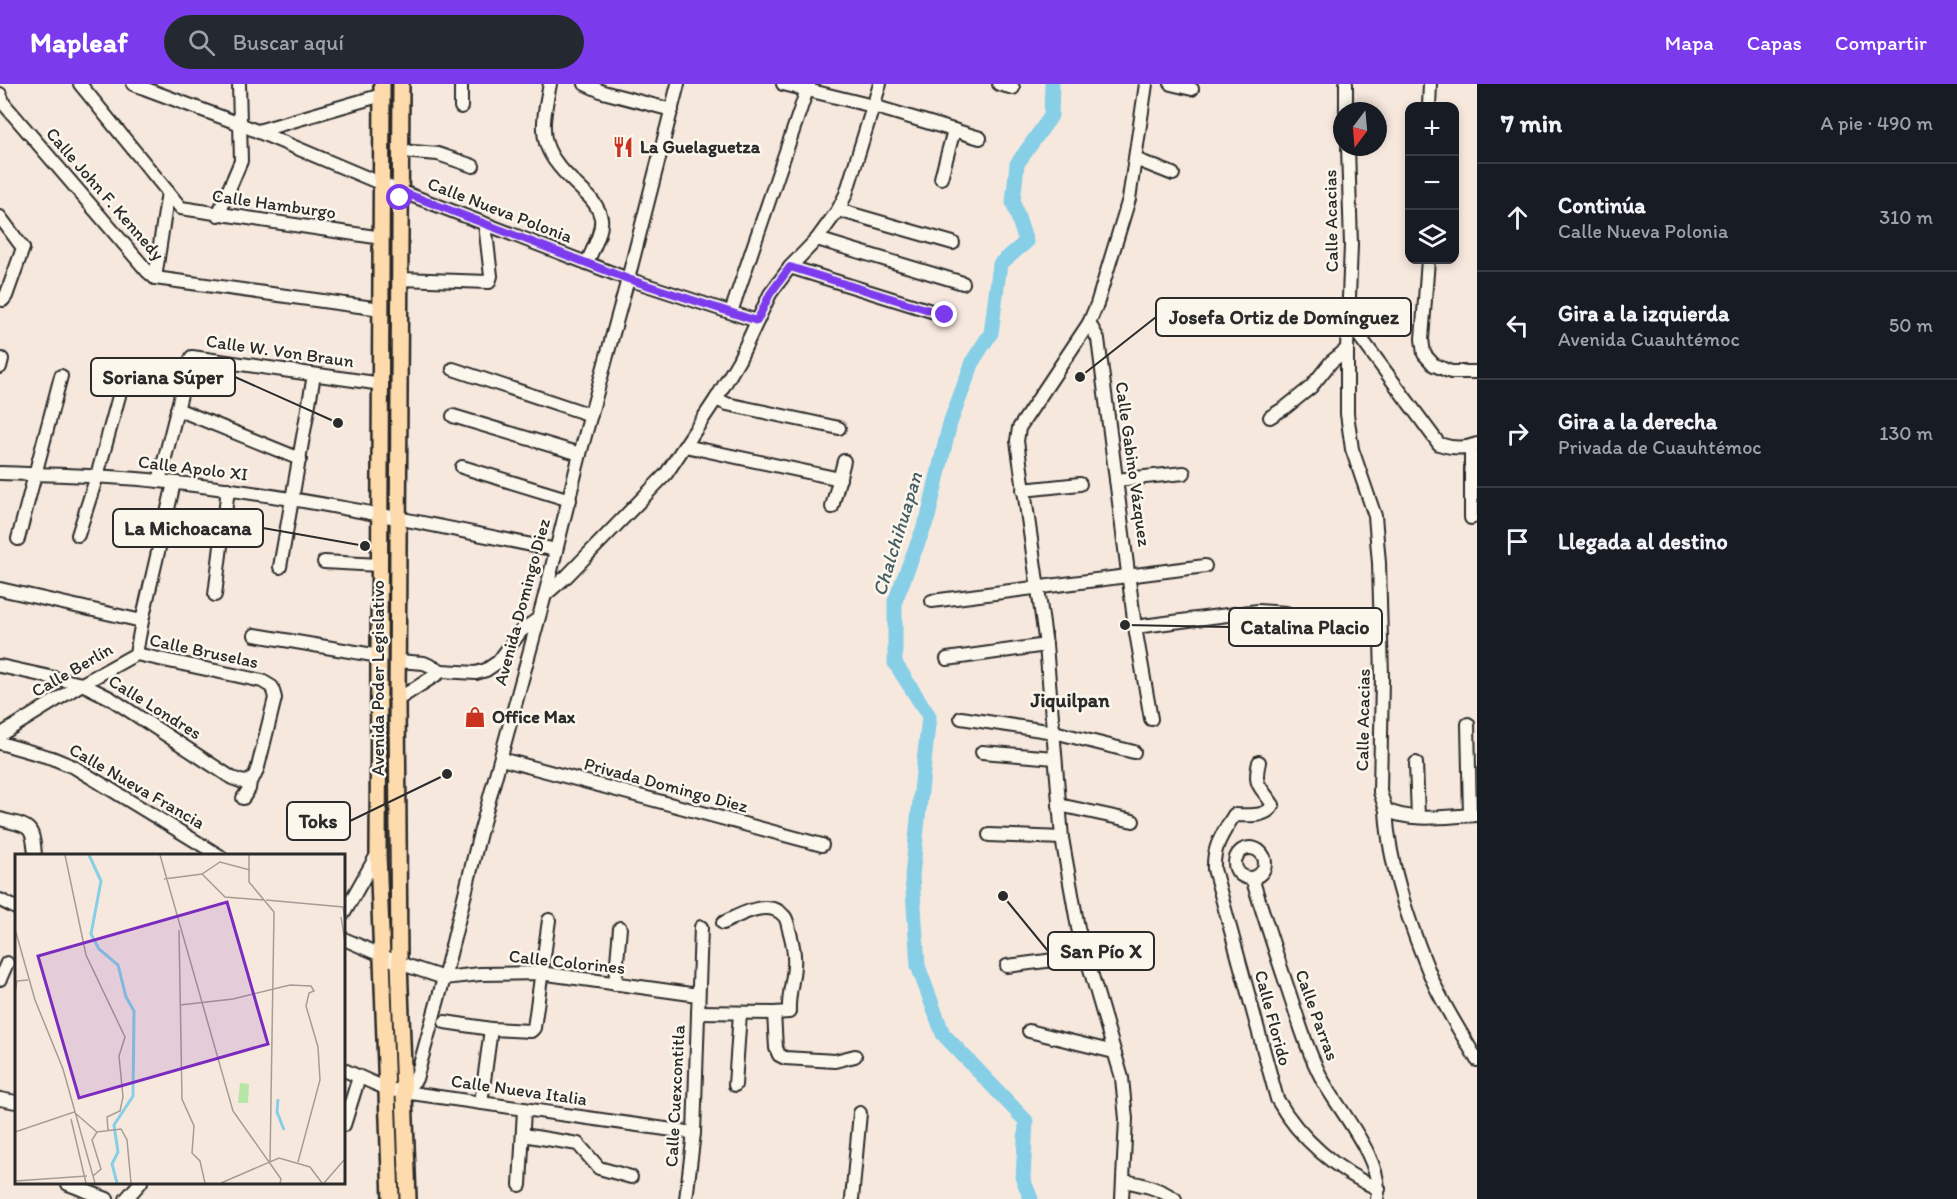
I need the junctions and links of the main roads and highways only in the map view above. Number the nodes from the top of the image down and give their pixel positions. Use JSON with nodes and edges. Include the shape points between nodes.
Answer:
{"nodes":[{"id":1,"x":401,"y":84,"type":"edge"},
{"id":2,"x":382,"y":89,"type":"edge"},
{"id":3,"x":391,"y":1199,"type":"edge"},
{"id":4,"x":408,"y":1199,"type":"edge"}],
"edges":[{"from":1,"to":4,"type":"main road","name":"Avenida Poder Legislativo","via":[[396,700],[399,963]]},
{"from":2,"to":3,"type":"main road","name":"Avenida Poder Legislativo","via":[[378,853]]}]}
